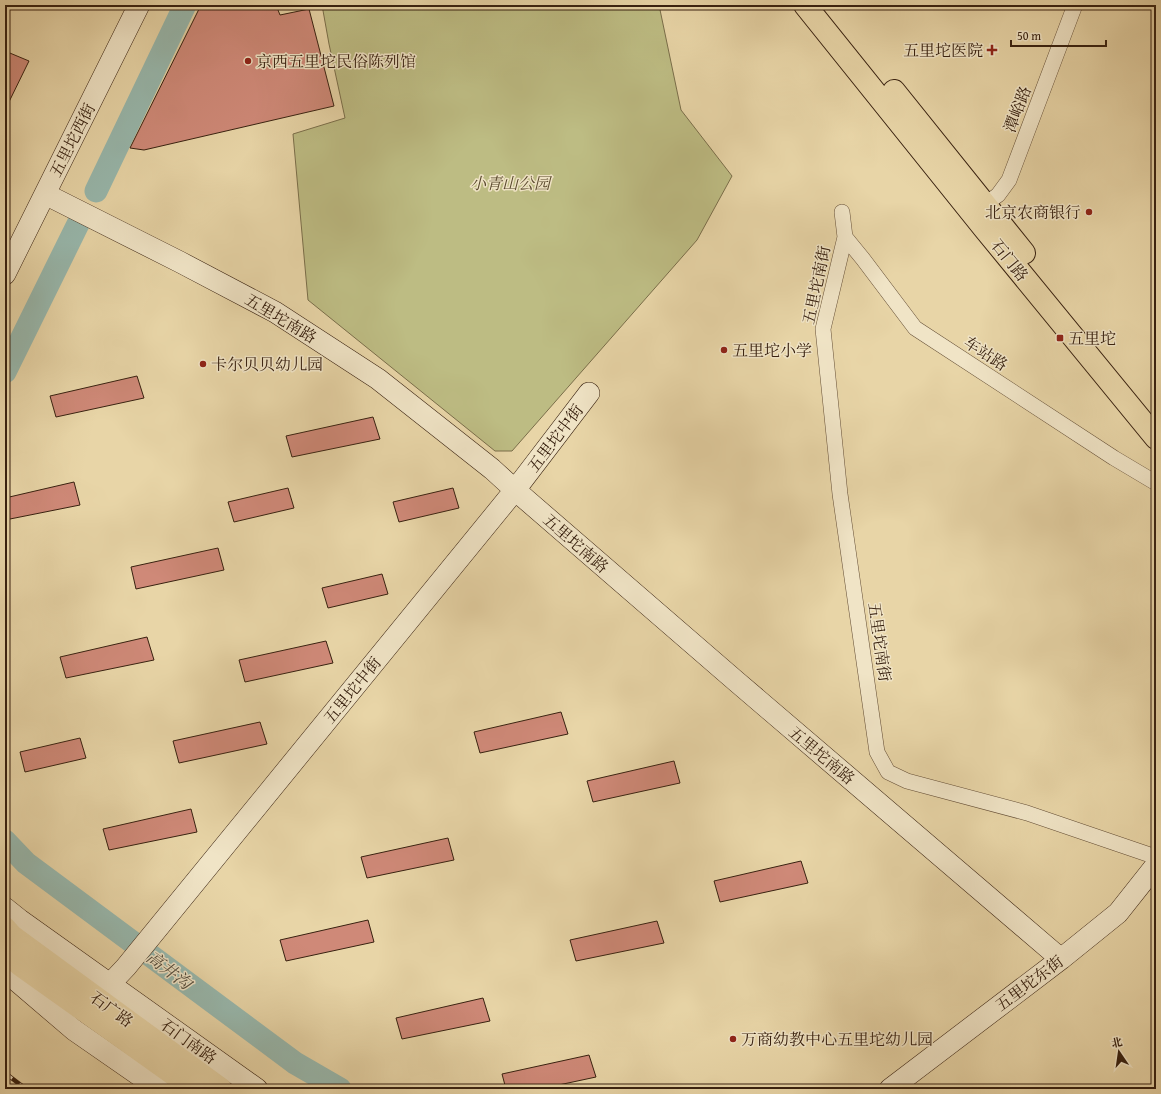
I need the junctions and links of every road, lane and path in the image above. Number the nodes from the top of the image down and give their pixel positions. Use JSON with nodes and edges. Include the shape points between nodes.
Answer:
{"nodes":[{"id":1,"x":139,"y":5,"type":"edge"},
{"id":2,"x":805,"y":5,"type":"edge"},
{"id":3,"x":822,"y":5,"type":"edge"},
{"id":4,"x":1075,"y":5,"type":"edge"},
{"id":5,"x":45,"y":194,"type":"junction"},
{"id":6,"x":979,"y":208,"type":"junction"},
{"id":7,"x":842,"y":212,"type":"dead end"},
{"id":8,"x":844,"y":237,"type":"junction"},
{"id":9,"x":5,"y":274,"type":"edge"},
{"id":10,"x":589,"y":393,"type":"dead end"},
{"id":11,"x":1156,"y":415,"type":"edge"},
{"id":12,"x":1156,"y":438,"type":"edge"},
{"id":13,"x":1156,"y":483,"type":"edge"},
{"id":14,"x":515,"y":490,"type":"junction"},
{"id":15,"x":1156,"y":857,"type":"edge"},
{"id":16,"x":1156,"y":865,"type":"edge"},
{"id":17,"x":5,"y":908,"type":"edge"},
{"id":18,"x":5,"y":928,"type":"edge"},
{"id":19,"x":5,"y":952,"type":"edge"},
{"id":20,"x":1061,"y":959,"type":"junction"},
{"id":21,"x":5,"y":971,"type":"edge"},
{"id":22,"x":110,"y":984,"type":"junction"},
{"id":23,"x":158,"y":1089,"type":"edge"},
{"id":24,"x":194,"y":1089,"type":"edge"},
{"id":25,"x":221,"y":1089,"type":"edge"},
{"id":26,"x":257,"y":1089,"type":"edge"},
{"id":27,"x":890,"y":1089,"type":"edge"}],
"edges":[{"from":1,"to":5,"type":"street","name":"五里坨西街"},
{"from":2,"to":6,"type":"main road","name":"石门路"},
{"from":3,"to":6,"type":"main road","name":"石门路"},
{"from":4,"to":6,"type":"street","name":"潭峪路","via":[[1009,180],[998,195]]},
{"from":5,"to":9,"type":"street","name":"五里坨西街"},
{"from":5,"to":14,"type":"street","name":"五里坨南路","via":[[275,312],[378,379]]},
{"from":6,"to":11,"type":"main road","name":"石门路"},
{"from":6,"to":12,"type":"main road","name":"石门路"},
{"from":7,"to":8,"type":"street"},
{"from":8,"to":13,"type":"street","name":"车站路","via":[[915,328]]},
{"from":8,"to":15,"type":"street","name":"五里坨南街","via":[[823,329],[843,518],[877,752],[888,772],[907,781],[1027,813]]},
{"from":10,"to":14,"type":"street","name":"五里坨中街"},
{"from":14,"to":20,"type":"street","name":"五里坨南路"},
{"from":14,"to":22,"type":"street","name":"五里坨中街"},
{"from":16,"to":20,"type":"street","name":"五里坨东街","via":[[1118,914]]},
{"from":17,"to":22,"type":"street","name":"石门南路"},
{"from":18,"to":25,"type":"main road","name":"石广路"},
{"from":19,"to":24,"type":"main road","name":"石广路"},
{"from":20,"to":27,"type":"street","name":"五里坨东街"},
{"from":21,"to":23,"type":"street","via":[[74,1030]]},
{"from":22,"to":26,"type":"street","name":"石门南路"}]}
